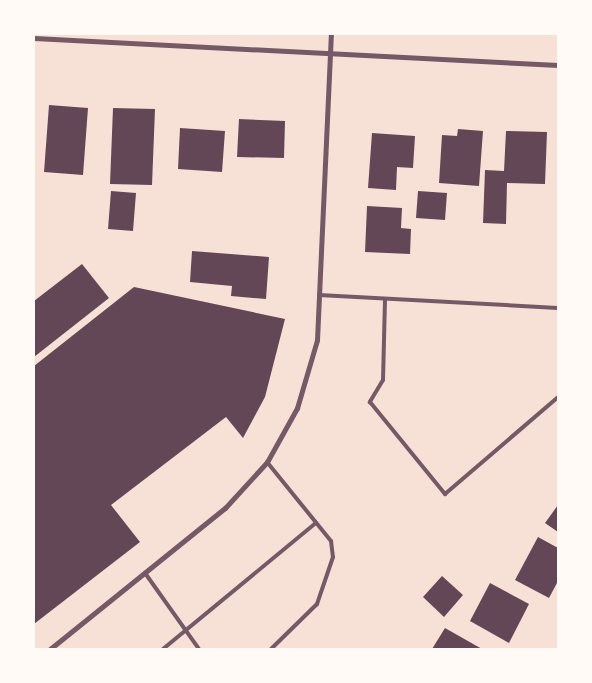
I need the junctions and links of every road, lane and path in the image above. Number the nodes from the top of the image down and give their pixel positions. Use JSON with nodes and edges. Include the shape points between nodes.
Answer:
{"nodes":[{"id":1,"x":332,"y":34,"type":"edge"},
{"id":2,"x":34,"y":38,"type":"edge"},
{"id":3,"x":330,"y":56,"type":"junction"},
{"id":4,"x":558,"y":65,"type":"edge"},
{"id":5,"x":319,"y":295,"type":"junction"},
{"id":6,"x":385,"y":299,"type":"junction"},
{"id":7,"x":558,"y":308,"type":"edge"},
{"id":8,"x":558,"y":397,"type":"edge"},
{"id":9,"x":267,"y":462,"type":"junction"},
{"id":10,"x":316,"y":523,"type":"junction"},
{"id":11,"x":145,"y":573,"type":"junction"},
{"id":12,"x":185,"y":631,"type":"junction"},
{"id":13,"x":50,"y":649,"type":"edge"},
{"id":14,"x":162,"y":649,"type":"edge"},
{"id":15,"x":199,"y":649,"type":"edge"},
{"id":16,"x":271,"y":649,"type":"edge"}],
"edges":[{"from":1,"to":3,"type":"street"},
{"from":2,"to":3,"type":"street"},
{"from":3,"to":4,"type":"street"},
{"from":3,"to":5,"type":"street"},
{"from":5,"to":6,"type":"lane"},
{"from":5,"to":9,"type":"street","via":[[317,340],[309,378],[283,438]]},
{"from":6,"to":7,"type":"lane"},
{"from":6,"to":8,"type":"lane","via":[[383,380],[370,402],[446,494]]},
{"from":9,"to":10,"type":"lane"},
{"from":9,"to":11,"type":"street","via":[[225,508]]},
{"from":10,"to":12,"type":"lane"},
{"from":10,"to":16,"type":"lane","via":[[331,541],[328,581],[317,604],[291,634]]},
{"from":11,"to":12,"type":"lane"},
{"from":11,"to":13,"type":"street"},
{"from":12,"to":14,"type":"lane"},
{"from":12,"to":15,"type":"lane"}]}
